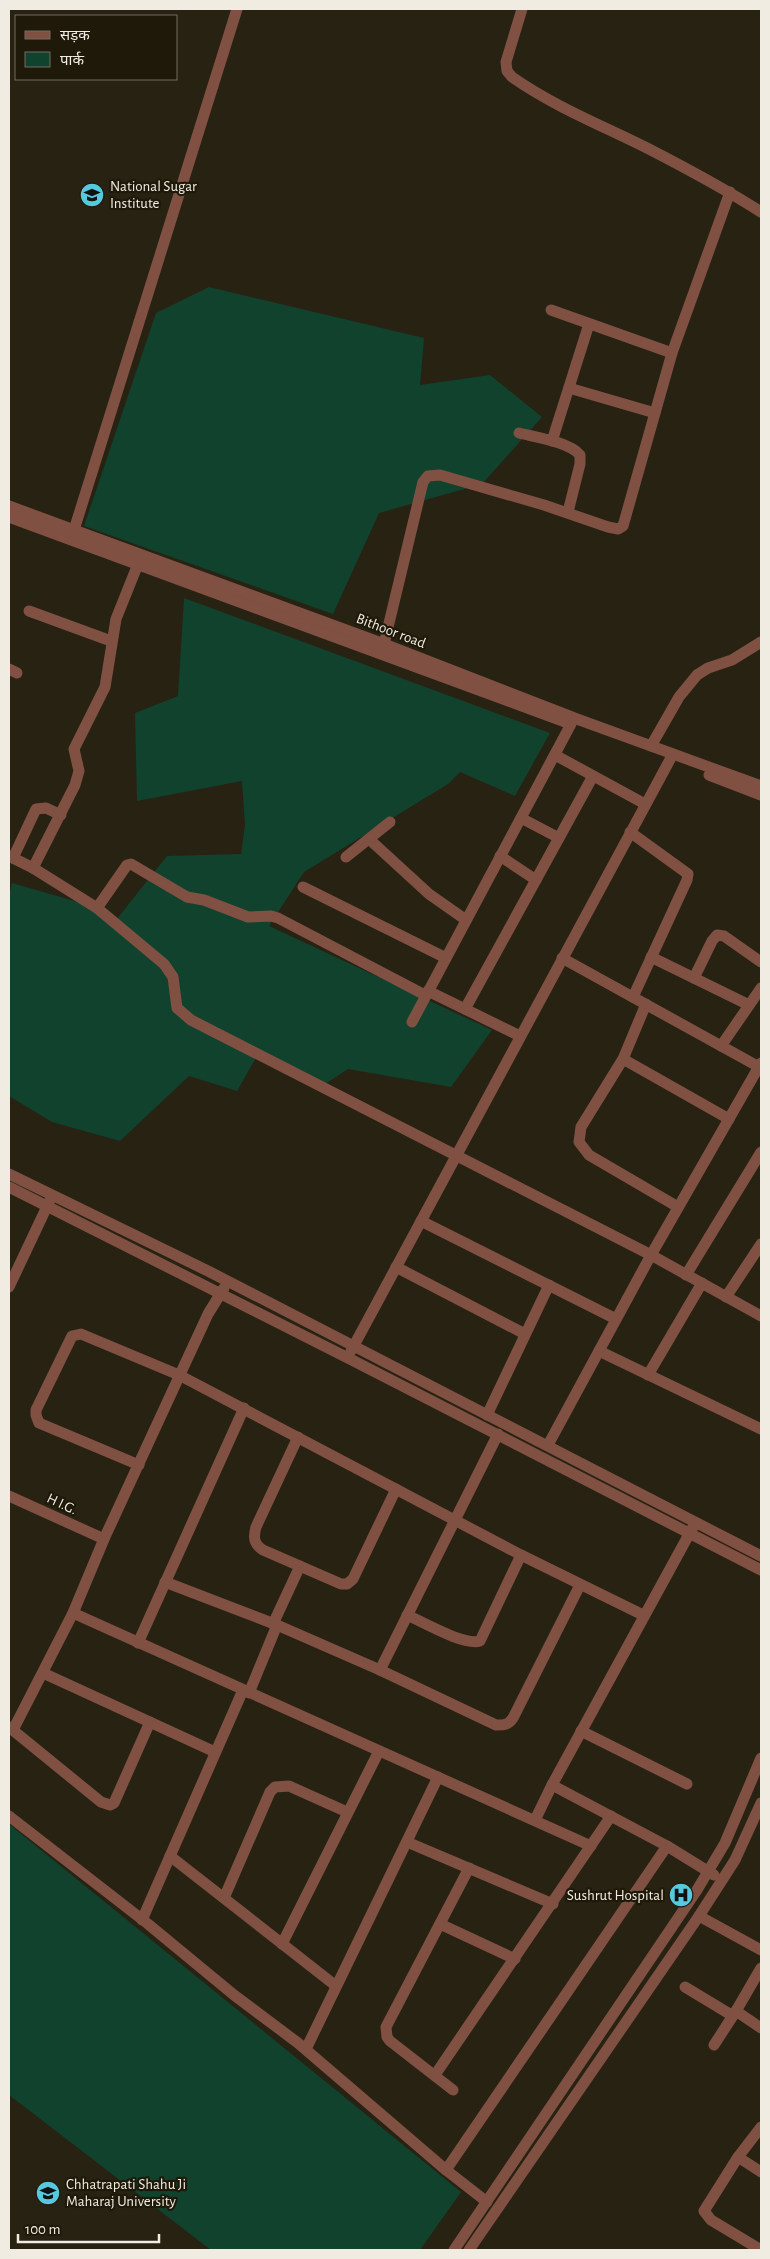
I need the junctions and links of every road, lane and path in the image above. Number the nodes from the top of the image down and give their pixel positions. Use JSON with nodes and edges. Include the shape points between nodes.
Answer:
{"nodes":[{"id":1,"x":237,"y":9,"type":"edge"},
{"id":2,"x":522,"y":9,"type":"edge"},
{"id":3,"x":730,"y":192,"type":"junction"},
{"id":4,"x":761,"y":212,"type":"edge"},
{"id":5,"x":551,"y":310,"type":"dead end"},
{"id":6,"x":589,"y":324,"type":"junction"},
{"id":7,"x":672,"y":353,"type":"junction"},
{"id":8,"x":569,"y":388,"type":"junction"},
{"id":9,"x":655,"y":413,"type":"junction"},
{"id":10,"x":519,"y":433,"type":"dead end"},
{"id":11,"x":552,"y":441,"type":"junction"},
{"id":12,"x":9,"y":506,"type":"edge"},
{"id":13,"x":568,"y":512,"type":"junction"},
{"id":14,"x":9,"y":517,"type":"edge"},
{"id":15,"x":74,"y":530,"type":"junction"},
{"id":16,"x":138,"y":564,"type":"junction"},
{"id":17,"x":29,"y":611,"type":"dead end"},
{"id":18,"x":111,"y":641,"type":"junction"},
{"id":19,"x":761,"y":642,"type":"edge"},
{"id":20,"x":384,"y":644,"type":"junction"},
{"id":21,"x":571,"y":724,"type":"junction"},
{"id":22,"x":651,"y":746,"type":"junction"},
{"id":23,"x":555,"y":755,"type":"junction"},
{"id":24,"x":672,"y":756,"type":"junction"},
{"id":25,"x":592,"y":776,"type":"junction"},
{"id":26,"x":761,"y":786,"type":"edge"},
{"id":27,"x":761,"y":795,"type":"edge"},
{"id":28,"x":646,"y":804,"type":"junction"},
{"id":29,"x":61,"y":815,"type":"junction"},
{"id":30,"x":521,"y":818,"type":"junction"},
{"id":31,"x":390,"y":822,"type":"dead end"},
{"id":32,"x":630,"y":832,"type":"junction"},
{"id":33,"x":559,"y":838,"type":"junction"},
{"id":34,"x":369,"y":839,"type":"junction"},
{"id":35,"x":500,"y":856,"type":"junction"},
{"id":36,"x":11,"y":857,"type":"edge"},
{"id":37,"x":346,"y":857,"type":"dead end"},
{"id":38,"x":34,"y":868,"type":"junction"},
{"id":39,"x":536,"y":880,"type":"junction"},
{"id":40,"x":304,"y":887,"type":"dead end"},
{"id":41,"x":97,"y":908,"type":"junction"},
{"id":42,"x":466,"y":920,"type":"junction"},
{"id":43,"x":651,"y":957,"type":"junction"},
{"id":44,"x":446,"y":958,"type":"junction"},
{"id":45,"x":562,"y":958,"type":"junction"},
{"id":46,"x":761,"y":962,"type":"edge"},
{"id":47,"x":694,"y":978,"type":"junction"},
{"id":48,"x":761,"y":988,"type":"edge"},
{"id":49,"x":427,"y":993,"type":"junction"},
{"id":50,"x":633,"y":997,"type":"junction"},
{"id":51,"x":646,"y":1004,"type":"junction"},
{"id":52,"x":749,"y":1005,"type":"junction"},
{"id":53,"x":465,"y":1009,"type":"junction"},
{"id":54,"x":412,"y":1022,"type":"dead end"},
{"id":55,"x":520,"y":1036,"type":"junction"},
{"id":56,"x":721,"y":1046,"type":"junction"},
{"id":57,"x":623,"y":1059,"type":"junction"},
{"id":58,"x":760,"y":1066,"type":"edge"},
{"id":59,"x":729,"y":1118,"type":"junction"},
{"id":60,"x":761,"y":1152,"type":"edge"},
{"id":61,"x":456,"y":1156,"type":"junction"},
{"id":62,"x":9,"y":1174,"type":"edge"},
{"id":63,"x":9,"y":1187,"type":"edge"},
{"id":64,"x":50,"y":1200,"type":"junction"},
{"id":65,"x":678,"y":1207,"type":"junction"},
{"id":66,"x":421,"y":1221,"type":"junction"},
{"id":67,"x":761,"y":1244,"type":"edge"},
{"id":68,"x":651,"y":1255,"type":"junction"},
{"id":69,"x":396,"y":1267,"type":"junction"},
{"id":70,"x":686,"y":1275,"type":"junction"},
{"id":71,"x":229,"y":1282,"type":"junction"},
{"id":72,"x":702,"y":1283,"type":"junction"},
{"id":73,"x":548,"y":1285,"type":"junction"},
{"id":74,"x":9,"y":1287,"type":"edge"},
{"id":75,"x":220,"y":1293,"type":"junction"},
{"id":76,"x":726,"y":1297,"type":"junction"},
{"id":77,"x":761,"y":1316,"type":"edge"},
{"id":78,"x":616,"y":1319,"type":"junction"},
{"id":79,"x":525,"y":1334,"type":"junction"},
{"id":80,"x":354,"y":1347,"type":"junction"},
{"id":81,"x":599,"y":1350,"type":"junction"},
{"id":82,"x":348,"y":1358,"type":"junction"},
{"id":83,"x":179,"y":1375,"type":"junction"},
{"id":84,"x":648,"y":1375,"type":"junction"},
{"id":85,"x":244,"y":1408,"type":"junction"},
{"id":86,"x":487,"y":1415,"type":"junction"},
{"id":87,"x":761,"y":1429,"type":"edge"},
{"id":88,"x":498,"y":1434,"type":"junction"},
{"id":89,"x":298,"y":1437,"type":"junction"},
{"id":90,"x":548,"y":1445,"type":"junction"},
{"id":91,"x":139,"y":1466,"type":"junction"},
{"id":92,"x":396,"y":1488,"type":"junction"},
{"id":93,"x":9,"y":1496,"type":"edge"},
{"id":94,"x":455,"y":1520,"type":"junction"},
{"id":95,"x":696,"y":1522,"type":"junction"},
{"id":96,"x":690,"y":1533,"type":"junction"},
{"id":97,"x":104,"y":1539,"type":"junction"},
{"id":98,"x":521,"y":1555,"type":"junction"},
{"id":99,"x":761,"y":1556,"type":"edge"},
{"id":100,"x":300,"y":1566,"type":"junction"},
{"id":101,"x":761,"y":1570,"type":"edge"},
{"id":102,"x":165,"y":1582,"type":"junction"},
{"id":103,"x":580,"y":1585,"type":"junction"},
{"id":104,"x":73,"y":1614,"type":"junction"},
{"id":105,"x":407,"y":1615,"type":"junction"},
{"id":106,"x":643,"y":1615,"type":"junction"},
{"id":107,"x":275,"y":1625,"type":"junction"},
{"id":108,"x":138,"y":1643,"type":"junction"},
{"id":109,"x":380,"y":1670,"type":"junction"},
{"id":110,"x":43,"y":1673,"type":"junction"},
{"id":111,"x":246,"y":1691,"type":"junction"},
{"id":112,"x":150,"y":1722,"type":"junction"},
{"id":113,"x":11,"y":1729,"type":"edge"},
{"id":114,"x":581,"y":1731,"type":"junction"},
{"id":115,"x":379,"y":1750,"type":"junction"},
{"id":116,"x":215,"y":1752,"type":"junction"},
{"id":117,"x":761,"y":1758,"type":"edge"},
{"id":118,"x":438,"y":1778,"type":"junction"},
{"id":119,"x":687,"y":1784,"type":"dead end"},
{"id":120,"x":552,"y":1785,"type":"junction"},
{"id":121,"x":761,"y":1803,"type":"edge"},
{"id":122,"x":347,"y":1812,"type":"junction"},
{"id":123,"x":9,"y":1816,"type":"edge"},
{"id":124,"x":612,"y":1816,"type":"junction"},
{"id":125,"x":535,"y":1820,"type":"junction"},
{"id":126,"x":407,"y":1842,"type":"junction"},
{"id":127,"x":591,"y":1846,"type":"junction"},
{"id":128,"x":667,"y":1846,"type":"junction"},
{"id":129,"x":170,"y":1856,"type":"junction"},
{"id":130,"x":469,"y":1868,"type":"junction"},
{"id":131,"x":708,"y":1872,"type":"junction"},
{"id":132,"x":722,"y":1880,"type":"junction"},
{"id":133,"x":224,"y":1898,"type":"junction"},
{"id":134,"x":553,"y":1904,"type":"junction"},
{"id":135,"x":699,"y":1916,"type":"junction"},
{"id":136,"x":142,"y":1920,"type":"junction"},
{"id":137,"x":440,"y":1924,"type":"junction"},
{"id":138,"x":282,"y":1944,"type":"junction"},
{"id":139,"x":761,"y":1950,"type":"edge"},
{"id":140,"x":515,"y":1959,"type":"junction"},
{"id":141,"x":761,"y":1968,"type":"edge"},
{"id":142,"x":336,"y":1986,"type":"junction"},
{"id":143,"x":685,"y":1987,"type":"dead end"},
{"id":144,"x":735,"y":2013,"type":"junction"},
{"id":145,"x":761,"y":2028,"type":"edge"},
{"id":146,"x":714,"y":2045,"type":"dead end"},
{"id":147,"x":306,"y":2049,"type":"junction"},
{"id":148,"x":435,"y":2076,"type":"junction"},
{"id":149,"x":452,"y":2090,"type":"dead end"},
{"id":150,"x":761,"y":2127,"type":"edge"},
{"id":151,"x":738,"y":2157,"type":"junction"},
{"id":152,"x":446,"y":2170,"type":"junction"},
{"id":153,"x":761,"y":2172,"type":"edge"},
{"id":154,"x":487,"y":2202,"type":"junction"},
{"id":155,"x":480,"y":2212,"type":"junction"},
{"id":156,"x":491,"y":2220,"type":"junction"},
{"id":157,"x":454,"y":2250,"type":"edge"},
{"id":158,"x":469,"y":2250,"type":"edge"},
{"id":159,"x":761,"y":2250,"type":"edge"}],
"edges":[{"from":1,"to":15,"type":"street"},
{"from":2,"to":3,"type":"street","via":[[506,62],[512,78],[558,107],[647,148]]},
{"from":3,"to":4,"type":"street"},
{"from":3,"to":7,"type":"street"},
{"from":5,"to":6,"type":"street"},
{"from":6,"to":7,"type":"street"},
{"from":6,"to":8,"type":"street"},
{"from":7,"to":9,"type":"street"},
{"from":8,"to":9,"type":"street"},
{"from":8,"to":11,"type":"street"},
{"from":9,"to":13,"type":"street","via":[[623,526],[608,528]]},
{"from":10,"to":11,"type":"street"},
{"from":11,"to":13,"type":"street","via":[[580,455]]},
{"from":12,"to":15,"type":"street","name":"Bithoor road"},
{"from":13,"to":20,"type":"street","via":[[440,475],[428,476],[423,482]]},
{"from":14,"to":16,"type":"street"},
{"from":15,"to":20,"type":"street","name":"Bithoor road"},
{"from":16,"to":18,"type":"street"},
{"from":16,"to":21,"type":"street"},
{"from":17,"to":18,"type":"street"},
{"from":18,"to":29,"type":"street","via":[[107,680],[74,748],[78,777]]},
{"from":19,"to":22,"type":"street","via":[[732,660],[697,675],[679,697]]},
{"from":20,"to":22,"type":"street","name":"Bithoor road"},
{"from":21,"to":23,"type":"street"},
{"from":21,"to":24,"type":"street"},
{"from":22,"to":24,"type":"street","name":"Bithoor road"},
{"from":23,"to":25,"type":"street"},
{"from":23,"to":30,"type":"street"},
{"from":24,"to":26,"type":"street","name":"Bithoor road"},
{"from":24,"to":27,"type":"street"},
{"from":24,"to":28,"type":"street"},
{"from":25,"to":28,"type":"street"},
{"from":25,"to":33,"type":"street"},
{"from":28,"to":32,"type":"street"},
{"from":29,"to":36,"type":"street","via":[[46,808],[36,809]]},
{"from":29,"to":38,"type":"street"},
{"from":30,"to":33,"type":"street"},
{"from":30,"to":35,"type":"street"},
{"from":31,"to":34,"type":"street"},
{"from":32,"to":43,"type":"street","via":[[688,874]]},
{"from":32,"to":45,"type":"street"},
{"from":33,"to":39,"type":"street"},
{"from":34,"to":37,"type":"street"},
{"from":34,"to":42,"type":"street","via":[[429,894]]},
{"from":35,"to":39,"type":"street"},
{"from":35,"to":42,"type":"street"},
{"from":36,"to":38,"type":"street"},
{"from":38,"to":41,"type":"street"},
{"from":39,"to":53,"type":"street"},
{"from":40,"to":44,"type":"street"},
{"from":41,"to":49,"type":"street","via":[[127,865],[131,864],[187,897],[248,917],[278,918]]},
{"from":41,"to":61,"type":"street","via":[[168,969],[174,977],[175,1001],[182,1014]]},
{"from":42,"to":44,"type":"street"},
{"from":43,"to":47,"type":"street"},
{"from":43,"to":50,"type":"street"},
{"from":44,"to":49,"type":"street"},
{"from":45,"to":50,"type":"street"},
{"from":45,"to":55,"type":"street"},
{"from":46,"to":47,"type":"street","via":[[724,936],[717,935]]},
{"from":47,"to":52,"type":"street"},
{"from":48,"to":52,"type":"street"},
{"from":49,"to":53,"type":"street"},
{"from":49,"to":54,"type":"street"},
{"from":50,"to":51,"type":"street"},
{"from":51,"to":56,"type":"street"},
{"from":51,"to":57,"type":"street"},
{"from":52,"to":56,"type":"street"},
{"from":53,"to":55,"type":"street"},
{"from":55,"to":61,"type":"street"},
{"from":56,"to":58,"type":"street"},
{"from":57,"to":59,"type":"street"},
{"from":57,"to":65,"type":"street","via":[[581,1127],[579,1142],[589,1155]]},
{"from":58,"to":59,"type":"street"},
{"from":59,"to":65,"type":"street"},
{"from":60,"to":70,"type":"street"},
{"from":61,"to":66,"type":"street"},
{"from":61,"to":68,"type":"street"},
{"from":62,"to":64,"type":"street"},
{"from":63,"to":64,"type":"street"},
{"from":64,"to":71,"type":"street"},
{"from":64,"to":74,"type":"street"},
{"from":64,"to":75,"type":"street"},
{"from":65,"to":68,"type":"street"},
{"from":66,"to":69,"type":"street"},
{"from":66,"to":73,"type":"street"},
{"from":67,"to":76,"type":"street"},
{"from":68,"to":70,"type":"street"},
{"from":68,"to":78,"type":"street"},
{"from":69,"to":79,"type":"street"},
{"from":69,"to":80,"type":"street"},
{"from":70,"to":72,"type":"street"},
{"from":71,"to":75,"type":"street"},
{"from":71,"to":80,"type":"street"},
{"from":72,"to":76,"type":"street"},
{"from":72,"to":84,"type":"street"},
{"from":73,"to":78,"type":"street"},
{"from":73,"to":79,"type":"street"},
{"from":75,"to":82,"type":"street"},
{"from":75,"to":83,"type":"street"},
{"from":76,"to":77,"type":"street"},
{"from":78,"to":81,"type":"street"},
{"from":79,"to":86,"type":"street"},
{"from":80,"to":82,"type":"street"},
{"from":80,"to":86,"type":"street"},
{"from":81,"to":84,"type":"street"},
{"from":81,"to":90,"type":"street"},
{"from":82,"to":88,"type":"street"},
{"from":83,"to":85,"type":"street"},
{"from":83,"to":91,"type":"street"},
{"from":83,"to":91,"type":"street","via":[[76,1334],[72,1336],[36,1410],[39,1423],[48,1428]]},
{"from":84,"to":87,"type":"street"},
{"from":85,"to":89,"type":"street"},
{"from":85,"to":102,"type":"street"},
{"from":86,"to":90,"type":"street"},
{"from":88,"to":94,"type":"street"},
{"from":88,"to":96,"type":"street"},
{"from":89,"to":92,"type":"street"},
{"from":89,"to":100,"type":"street","via":[[254,1537],[255,1543],[263,1550]]},
{"from":90,"to":95,"type":"street"},
{"from":91,"to":97,"type":"street"},
{"from":92,"to":94,"type":"street"},
{"from":92,"to":100,"type":"street","via":[[350,1583],[341,1584]]},
{"from":93,"to":97,"type":"street","name":"H I.G."},
{"from":94,"to":98,"type":"street"},
{"from":94,"to":105,"type":"street"},
{"from":95,"to":96,"type":"street"},
{"from":95,"to":99,"type":"street"},
{"from":96,"to":101,"type":"street"},
{"from":96,"to":106,"type":"street"},
{"from":97,"to":104,"type":"street"},
{"from":98,"to":103,"type":"street"},
{"from":98,"to":105,"type":"street","via":[[480,1641],[465,1640]]},
{"from":100,"to":107,"type":"street"},
{"from":102,"to":107,"type":"street"},
{"from":102,"to":108,"type":"street"},
{"from":103,"to":106,"type":"street"},
{"from":103,"to":109,"type":"street","via":[[509,1724],[496,1725]]},
{"from":104,"to":108,"type":"street"},
{"from":104,"to":110,"type":"street"},
{"from":105,"to":109,"type":"street"},
{"from":106,"to":114,"type":"street"},
{"from":107,"to":109,"type":"street"},
{"from":107,"to":111,"type":"street"},
{"from":108,"to":111,"type":"street"},
{"from":110,"to":112,"type":"street"},
{"from":110,"to":113,"type":"street"},
{"from":111,"to":115,"type":"street"},
{"from":111,"to":116,"type":"street"},
{"from":112,"to":113,"type":"street","via":[[114,1803],[110,1805],[101,1802]]},
{"from":112,"to":116,"type":"street"},
{"from":114,"to":119,"type":"street"},
{"from":114,"to":120,"type":"street"},
{"from":115,"to":118,"type":"street"},
{"from":115,"to":122,"type":"street"},
{"from":116,"to":129,"type":"street"},
{"from":117,"to":131,"type":"street","via":[[736,1821]]},
{"from":118,"to":125,"type":"street"},
{"from":118,"to":126,"type":"street"},
{"from":120,"to":124,"type":"street"},
{"from":120,"to":125,"type":"street"},
{"from":121,"to":132,"type":"street","via":[[743,1846]]},
{"from":122,"to":133,"type":"street","via":[[290,1786],[275,1787]]},
{"from":122,"to":138,"type":"street"},
{"from":123,"to":136,"type":"street"},
{"from":124,"to":127,"type":"street"},
{"from":124,"to":128,"type":"street"},
{"from":125,"to":127,"type":"street"},
{"from":126,"to":130,"type":"street"},
{"from":126,"to":142,"type":"street"},
{"from":127,"to":134,"type":"street"},
{"from":128,"to":131,"type":"street"},
{"from":128,"to":152,"type":"street"},
{"from":129,"to":133,"type":"street"},
{"from":129,"to":136,"type":"street"},
{"from":130,"to":134,"type":"street"},
{"from":130,"to":137,"type":"street"},
{"from":131,"to":132,"type":"street"},
{"from":131,"to":154,"type":"street"},
{"from":132,"to":135,"type":"street"},
{"from":133,"to":138,"type":"street"},
{"from":134,"to":140,"type":"street"},
{"from":135,"to":139,"type":"street"},
{"from":135,"to":156,"type":"street"},
{"from":136,"to":147,"type":"street"},
{"from":137,"to":140,"type":"street"},
{"from":137,"to":148,"type":"street","via":[[385,2031],[390,2041]]},
{"from":138,"to":142,"type":"street"},
{"from":140,"to":148,"type":"street"},
{"from":141,"to":144,"type":"street"},
{"from":142,"to":147,"type":"street"},
{"from":143,"to":144,"type":"street"},
{"from":144,"to":145,"type":"street"},
{"from":144,"to":146,"type":"street"},
{"from":147,"to":152,"type":"street"},
{"from":148,"to":149,"type":"street"},
{"from":150,"to":151,"type":"street"},
{"from":151,"to":153,"type":"street"},
{"from":151,"to":159,"type":"street","via":[[704,2211],[710,2220]]},
{"from":152,"to":154,"type":"street"},
{"from":154,"to":155,"type":"street"},
{"from":155,"to":156,"type":"street"},
{"from":155,"to":157,"type":"street"},
{"from":156,"to":158,"type":"street"}]}
